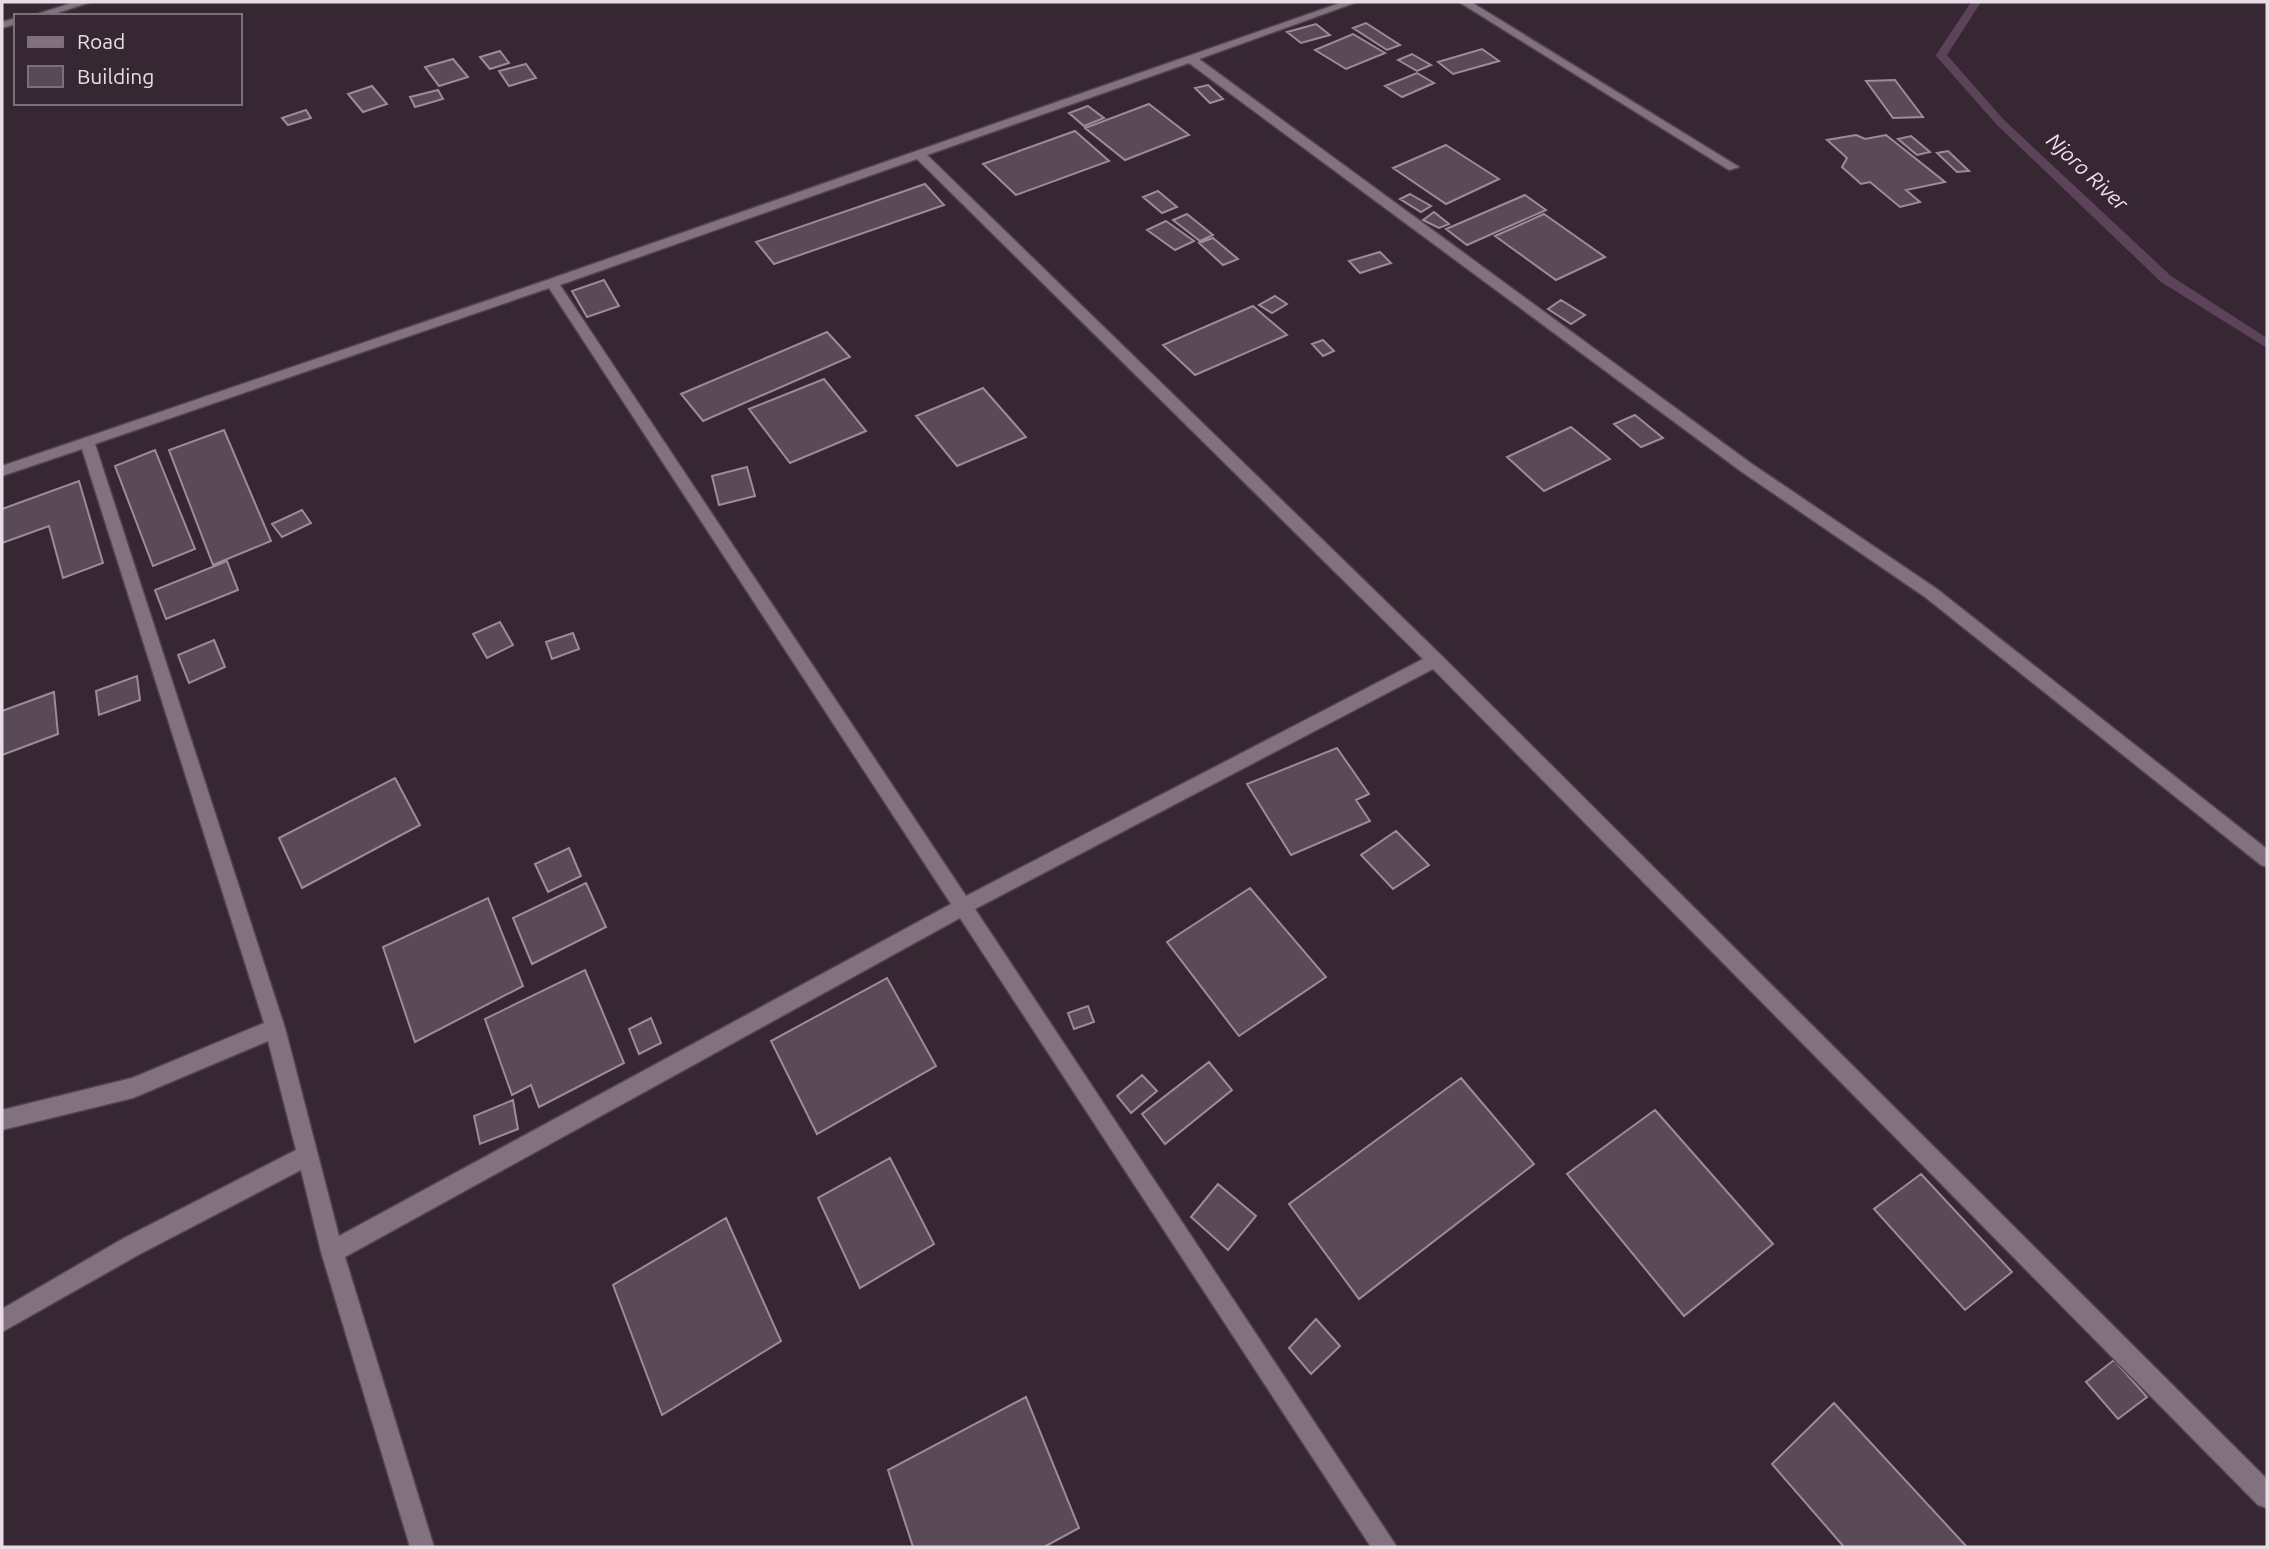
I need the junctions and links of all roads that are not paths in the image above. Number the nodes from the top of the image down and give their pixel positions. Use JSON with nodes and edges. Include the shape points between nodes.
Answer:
{"nodes":[{"id":1,"x":86,"y":2,"type":"edge"},
{"id":2,"x":1352,"y":2,"type":"edge"},
{"id":3,"x":1464,"y":2,"type":"edge"},
{"id":4,"x":43,"y":14,"type":"edge"},
{"id":5,"x":1191,"y":58,"type":"junction"},
{"id":6,"x":919,"y":154,"type":"junction"},
{"id":7,"x":1733,"y":167,"type":"dead end"},
{"id":8,"x":552,"y":283,"type":"junction"},
{"id":9,"x":87,"y":441,"type":"junction"},
{"id":10,"x":2,"y":471,"type":"edge"},
{"id":11,"x":1435,"y":660,"type":"junction"},
{"id":12,"x":2267,"y":859,"type":"edge"},
{"id":13,"x":964,"y":906,"type":"junction"},
{"id":14,"x":275,"y":1028,"type":"junction"},
{"id":15,"x":2,"y":1119,"type":"edge"},
{"id":16,"x":306,"y":1156,"type":"junction"},
{"id":17,"x":332,"y":1252,"type":"junction"},
{"id":18,"x":2,"y":1321,"type":"edge"},
{"id":19,"x":2267,"y":1496,"type":"edge"},
{"id":20,"x":422,"y":1547,"type":"edge"},
{"id":21,"x":1385,"y":1547,"type":"edge"}],
"edges":[{"from":1,"to":4,"type":"street"},
{"from":2,"to":5,"type":"street"},
{"from":3,"to":7,"type":"street"},
{"from":5,"to":6,"type":"street"},
{"from":5,"to":12,"type":"street","via":[[1747,468],[1931,593]]},
{"from":6,"to":8,"type":"street"},
{"from":6,"to":11,"type":"street"},
{"from":8,"to":9,"type":"street"},
{"from":8,"to":13,"type":"street"},
{"from":9,"to":10,"type":"street"},
{"from":9,"to":14,"type":"street"},
{"from":11,"to":13,"type":"street"},
{"from":11,"to":19,"type":"street"},
{"from":13,"to":17,"type":"street"},
{"from":13,"to":21,"type":"street"},
{"from":14,"to":15,"type":"street","via":[[133,1088]]},
{"from":14,"to":16,"type":"street"},
{"from":16,"to":17,"type":"street"},
{"from":16,"to":18,"type":"street","via":[[132,1246]]},
{"from":17,"to":20,"type":"street"}]}
